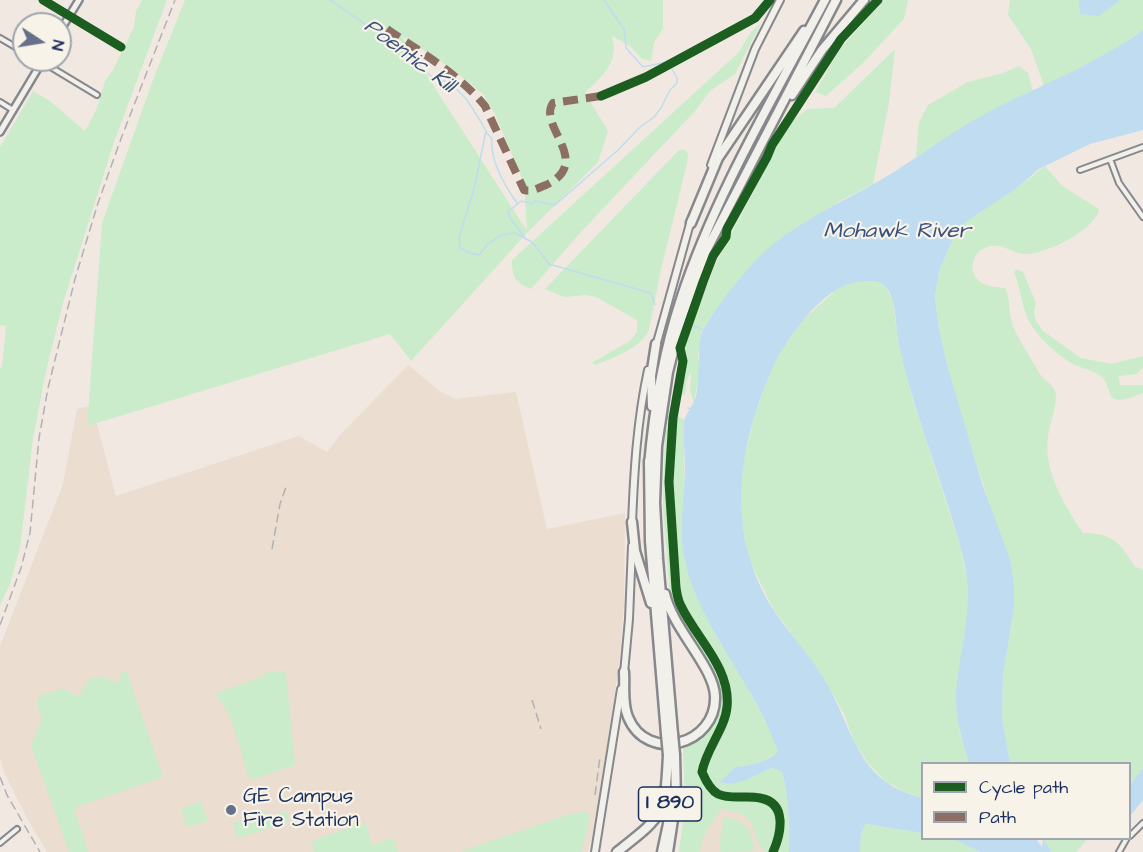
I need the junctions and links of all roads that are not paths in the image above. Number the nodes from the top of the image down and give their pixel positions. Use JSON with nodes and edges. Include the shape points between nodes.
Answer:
{"nodes":[{"id":1,"x":43,"y":0,"type":"edge"},
{"id":2,"x":770,"y":0,"type":"edge"},
{"id":3,"x":780,"y":0,"type":"edge"},
{"id":4,"x":824,"y":0,"type":"edge"},
{"id":5,"x":836,"y":0,"type":"edge"},
{"id":6,"x":864,"y":0,"type":"edge"},
{"id":7,"x":62,"y":12,"type":"edge"},
{"id":8,"x":72,"y":18,"type":"edge"},
{"id":9,"x":121,"y":47,"type":"dead end"},
{"id":10,"x":35,"y":72,"type":"edge"},
{"id":11,"x":59,"y":72,"type":"edge"},
{"id":12,"x":97,"y":95,"type":"dead end"},
{"id":13,"x":601,"y":96,"type":"dead end"},
{"id":14,"x":0,"y":102,"type":"edge"},
{"id":15,"x":13,"y":110,"type":"junction"},
{"id":16,"x":0,"y":131,"type":"edge"},
{"id":17,"x":1143,"y":147,"type":"edge"},
{"id":18,"x":757,"y":152,"type":"junction"},
{"id":19,"x":1110,"y":159,"type":"junction"},
{"id":20,"x":1080,"y":170,"type":"dead end"},
{"id":21,"x":1143,"y":218,"type":"edge"},
{"id":22,"x":691,"y":223,"type":"junction"},
{"id":23,"x":656,"y":344,"type":"junction"},
{"id":24,"x":649,"y":465,"type":"junction"},
{"id":25,"x":632,"y":522,"type":"junction"},
{"id":26,"x":657,"y":541,"type":"junction"},
{"id":27,"x":660,"y":662,"type":"junction"},
{"id":28,"x":624,"y":672,"type":"junction"},
{"id":29,"x":670,"y":734,"type":"junction"},
{"id":30,"x":672,"y":755,"type":"junction"},
{"id":31,"x":676,"y":774,"type":"junction"},
{"id":32,"x":1143,"y":823,"type":"edge"},
{"id":33,"x":16,"y":830,"type":"dead end"},
{"id":34,"x":1131,"y":834,"type":"edge"},
{"id":35,"x":0,"y":843,"type":"edge"},
{"id":36,"x":595,"y":852,"type":"edge"},
{"id":37,"x":617,"y":852,"type":"edge"},
{"id":38,"x":662,"y":852,"type":"edge"},
{"id":39,"x":668,"y":852,"type":"edge"},
{"id":40,"x":673,"y":852,"type":"edge"}],
"edges":[{"from":1,"to":7,"type":"street"},
{"from":2,"to":13,"type":"street","via":[[755,18],[646,77]]},
{"from":3,"to":22,"type":"main road","via":[[749,64]]},
{"from":4,"to":22,"type":"highway","via":[[724,148]]},
{"from":4,"to":24,"type":"highway","number":"I 890","via":[[696,256],[666,352]]},
{"from":5,"to":18,"type":"highway","number":"I 890"},
{"from":6,"to":18,"type":"highway","via":[[818,56]]},
{"from":8,"to":9,"type":"street"},
{"from":10,"to":15,"type":"street"},
{"from":11,"to":12,"type":"street"},
{"from":14,"to":15,"type":"street"},
{"from":15,"to":16,"type":"street"},
{"from":17,"to":19,"type":"street"},
{"from":18,"to":26,"type":"highway","number":"I 890","via":[[706,251],[677,334],[657,446]]},
{"from":19,"to":20,"type":"street"},
{"from":19,"to":21,"type":"street","via":[[1119,183]]},
{"from":22,"to":23,"type":"main road"},
{"from":23,"to":24,"type":"highway","via":[[651,376]]},
{"from":23,"to":25,"type":"main road","via":[[639,417]]},
{"from":24,"to":27,"type":"highway","number":"I 890","via":[[650,541]]},
{"from":25,"to":27,"type":"highway"},
{"from":25,"to":28,"type":"main road"},
{"from":26,"to":28,"type":"highway","via":[[669,607],[713,686],[715,703],[710,721],[698,735],[684,742],[666,745],[645,738],[628,717]]},
{"from":26,"to":29,"type":"highway","number":"I 890"},
{"from":27,"to":29,"type":"highway","number":"I 890"},
{"from":28,"to":36,"type":"main road"},
{"from":29,"to":30,"type":"highway","number":"I 890","bridge":true},
{"from":30,"to":31,"type":"highway","number":"I 890"},
{"from":30,"to":37,"type":"highway","via":[[660,813]]},
{"from":30,"to":38,"type":"highway","number":"I 890"},
{"from":31,"to":39,"type":"highway","number":"I 890"},
{"from":31,"to":40,"type":"highway","via":[[679,810]]},
{"from":32,"to":34,"type":"street"},
{"from":33,"to":35,"type":"street"}]}
